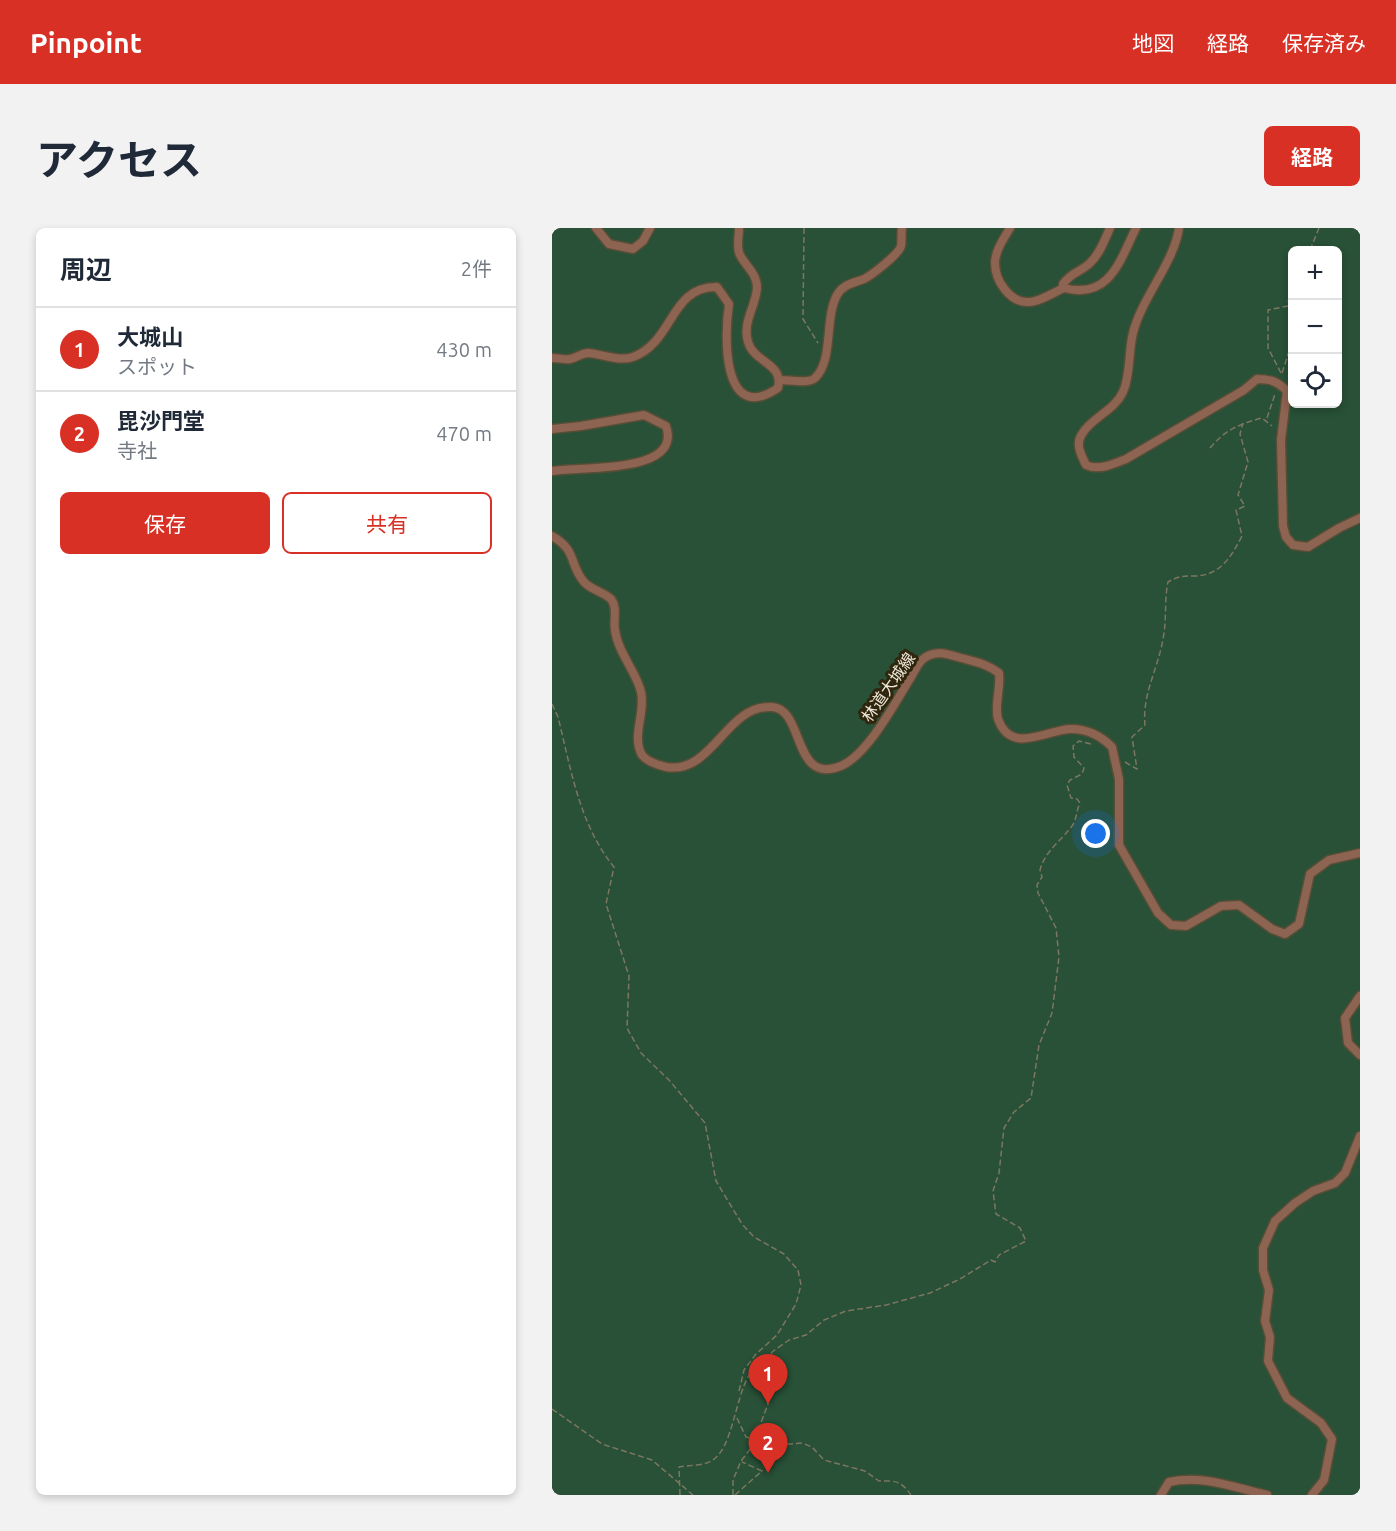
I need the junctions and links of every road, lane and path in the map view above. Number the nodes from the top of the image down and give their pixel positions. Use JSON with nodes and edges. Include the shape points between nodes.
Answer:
{"nodes":[{"id":1,"x":596,"y":228,"type":"edge"},
{"id":2,"x":650,"y":228,"type":"edge"},
{"id":3,"x":739,"y":228,"type":"edge"},
{"id":4,"x":804,"y":228,"type":"edge"},
{"id":5,"x":902,"y":228,"type":"edge"},
{"id":6,"x":1010,"y":228,"type":"edge"},
{"id":7,"x":1110,"y":228,"type":"edge"},
{"id":8,"x":1136,"y":228,"type":"edge"},
{"id":9,"x":1179,"y":228,"type":"edge"},
{"id":10,"x":1319,"y":228,"type":"edge"},
{"id":11,"x":1312,"y":246,"type":"edge"},
{"id":12,"x":1064,"y":288,"type":"junction"},
{"id":13,"x":1289,"y":300,"type":"edge"},
{"id":14,"x":827,"y":353,"type":"junction"},
{"id":15,"x":552,"y":358,"type":"edge"},
{"id":16,"x":1281,"y":373,"type":"dead end"},
{"id":17,"x":780,"y":380,"type":"junction"},
{"id":18,"x":1242,"y":423,"type":"junction"},
{"id":19,"x":552,"y":429,"type":"edge"},
{"id":20,"x":1275,"y":431,"type":"dead end"},
{"id":21,"x":1210,"y":448,"type":"dead end"},
{"id":22,"x":552,"y":471,"type":"edge"},
{"id":23,"x":1360,"y":518,"type":"edge"},
{"id":24,"x":552,"y":536,"type":"edge"},
{"id":25,"x":552,"y":704,"type":"edge"},
{"id":26,"x":1098,"y":744,"type":"dead end"},
{"id":27,"x":1115,"y":754,"type":"junction"},
{"id":28,"x":1360,"y":853,"type":"edge"},
{"id":29,"x":1360,"y":996,"type":"edge"},
{"id":30,"x":1360,"y":1055,"type":"edge"},
{"id":31,"x":1360,"y":1136,"type":"edge"},
{"id":32,"x":764,"y":1367,"type":"junction"},
{"id":33,"x":739,"y":1394,"type":"junction"},
{"id":34,"x":552,"y":1409,"type":"edge"},
{"id":35,"x":736,"y":1418,"type":"junction"},
{"id":36,"x":758,"y":1439,"type":"junction"},
{"id":37,"x":741,"y":1461,"type":"junction"},
{"id":38,"x":680,"y":1486,"type":"junction"},
{"id":39,"x":680,"y":1495,"type":"edge"},
{"id":40,"x":693,"y":1495,"type":"edge"},
{"id":41,"x":734,"y":1495,"type":"edge"},
{"id":42,"x":911,"y":1495,"type":"edge"},
{"id":43,"x":1161,"y":1495,"type":"edge"},
{"id":44,"x":1267,"y":1495,"type":"edge"},
{"id":45,"x":1312,"y":1495,"type":"edge"}],
"edges":[{"from":1,"to":2,"type":"street","via":[[609,244],[633,249]]},
{"from":3,"to":17,"type":"street","via":[[741,256],[756,278],[757,290],[746,327],[747,341],[760,360],[776,370]]},
{"from":4,"to":14,"type":"path","via":[[803,318],[811,335]]},
{"from":5,"to":14,"type":"street","via":[[901,248],[895,255],[874,273],[849,283],[837,293],[827,324]]},
{"from":6,"to":12,"type":"street","via":[[995,263],[998,278],[1008,294],[1018,301],[1032,302]]},
{"from":7,"to":12,"type":"street","via":[[1090,263],[1070,273]]},
{"from":8,"to":12,"type":"street","via":[[1116,272],[1103,283],[1075,290]]},
{"from":9,"to":23,"type":"street","via":[[1133,332],[1123,391],[1110,409],[1081,435],[1079,444],[1086,465],[1107,466],[1126,459],[1257,379],[1268,379],[1287,391],[1281,440],[1286,537],[1293,545],[1308,547]]},
{"from":10,"to":11,"type":"path"},
{"from":13,"to":16,"type":"path","via":[[1288,306],[1268,310],[1268,348]]},
{"from":14,"to":17,"type":"street","via":[[813,381]]},
{"from":15,"to":17,"type":"street","via":[[570,359],[586,353],[632,358],[660,336],[691,292],[717,287],[729,304],[725,328],[728,363],[737,389],[757,398],[778,388]]},
{"from":18,"to":20,"type":"path","via":[[1262,418]]},
{"from":18,"to":21,"type":"path","via":[[1233,426]]},
{"from":18,"to":27,"type":"path","via":[[1240,434],[1248,462],[1238,495],[1245,506],[1236,510],[1242,536],[1230,558],[1216,572],[1181,574],[1168,582],[1165,630],[1143,709],[1145,725],[1132,737],[1137,769]]},
{"from":19,"to":22,"type":"street","via":[[644,415],[666,426],[669,435],[659,453],[634,465]]},
{"from":24,"to":27,"type":"street","name":"林道大城線","via":[[565,543],[586,585],[611,599],[615,631],[641,691],[638,739],[643,756],[652,763],[668,767],[691,763],[745,714],[773,706],[789,717],[806,759],[818,767],[841,766],[855,757],[888,714],[922,659],[937,652],[987,664],[999,673],[997,716],[1002,727],[1014,736],[1030,739],[1054,730],[1072,729],[1093,732]]},
{"from":25,"to":33,"type":"path","via":[[585,819],[614,867],[606,904],[628,969],[627,1028],[641,1053],[705,1123],[716,1181],[742,1224],[754,1237],[784,1254],[798,1270],[801,1285],[796,1304],[777,1335],[744,1370]]},
{"from":26,"to":32,"type":"path","via":[[1080,741],[1072,746],[1074,757],[1084,768],[1066,785],[1071,798],[1080,803],[1076,818],[1043,859],[1042,877],[1037,885],[1046,913],[1056,928],[1058,968],[1052,1013],[1039,1045],[1031,1098],[1014,1112],[1004,1128],[993,1191],[996,1214],[1020,1228],[1026,1241],[999,1255],[995,1262],[991,1260],[930,1293],[846,1311],[824,1320],[806,1335],[789,1340],[772,1352]]},
{"from":27,"to":28,"type":"street","via":[[1119,846],[1158,913],[1172,925],[1186,926],[1221,906],[1239,905],[1285,934],[1299,924],[1310,874],[1329,861]]},
{"from":29,"to":30,"type":"street","via":[[1345,1018],[1348,1043]]},
{"from":31,"to":45,"type":"street","via":[[1345,1173],[1335,1183],[1295,1203],[1275,1221],[1263,1248],[1263,1270],[1269,1290],[1265,1321],[1270,1337],[1268,1361],[1287,1398],[1321,1423],[1332,1439],[1324,1480]]},
{"from":32,"to":33,"type":"path","via":[[752,1371]]},
{"from":32,"to":36,"type":"path","via":[[768,1404]]},
{"from":33,"to":35,"type":"path"},
{"from":34,"to":38,"type":"path","via":[[602,1444],[652,1460]]},
{"from":35,"to":36,"type":"path","via":[[746,1437]]},
{"from":35,"to":38,"type":"path","via":[[722,1451],[710,1462],[679,1467]]},
{"from":36,"to":37,"type":"path"},
{"from":36,"to":42,"type":"path","via":[[802,1443],[824,1460],[865,1471],[879,1481],[893,1479],[902,1483]]},
{"from":37,"to":41,"type":"path","via":[[733,1480]]},
{"from":37,"to":41,"type":"path","via":[[762,1471]]},
{"from":38,"to":39,"type":"path"},
{"from":38,"to":40,"type":"path"},
{"from":43,"to":44,"type":"street","via":[[1169,1482],[1203,1480]]}]}
